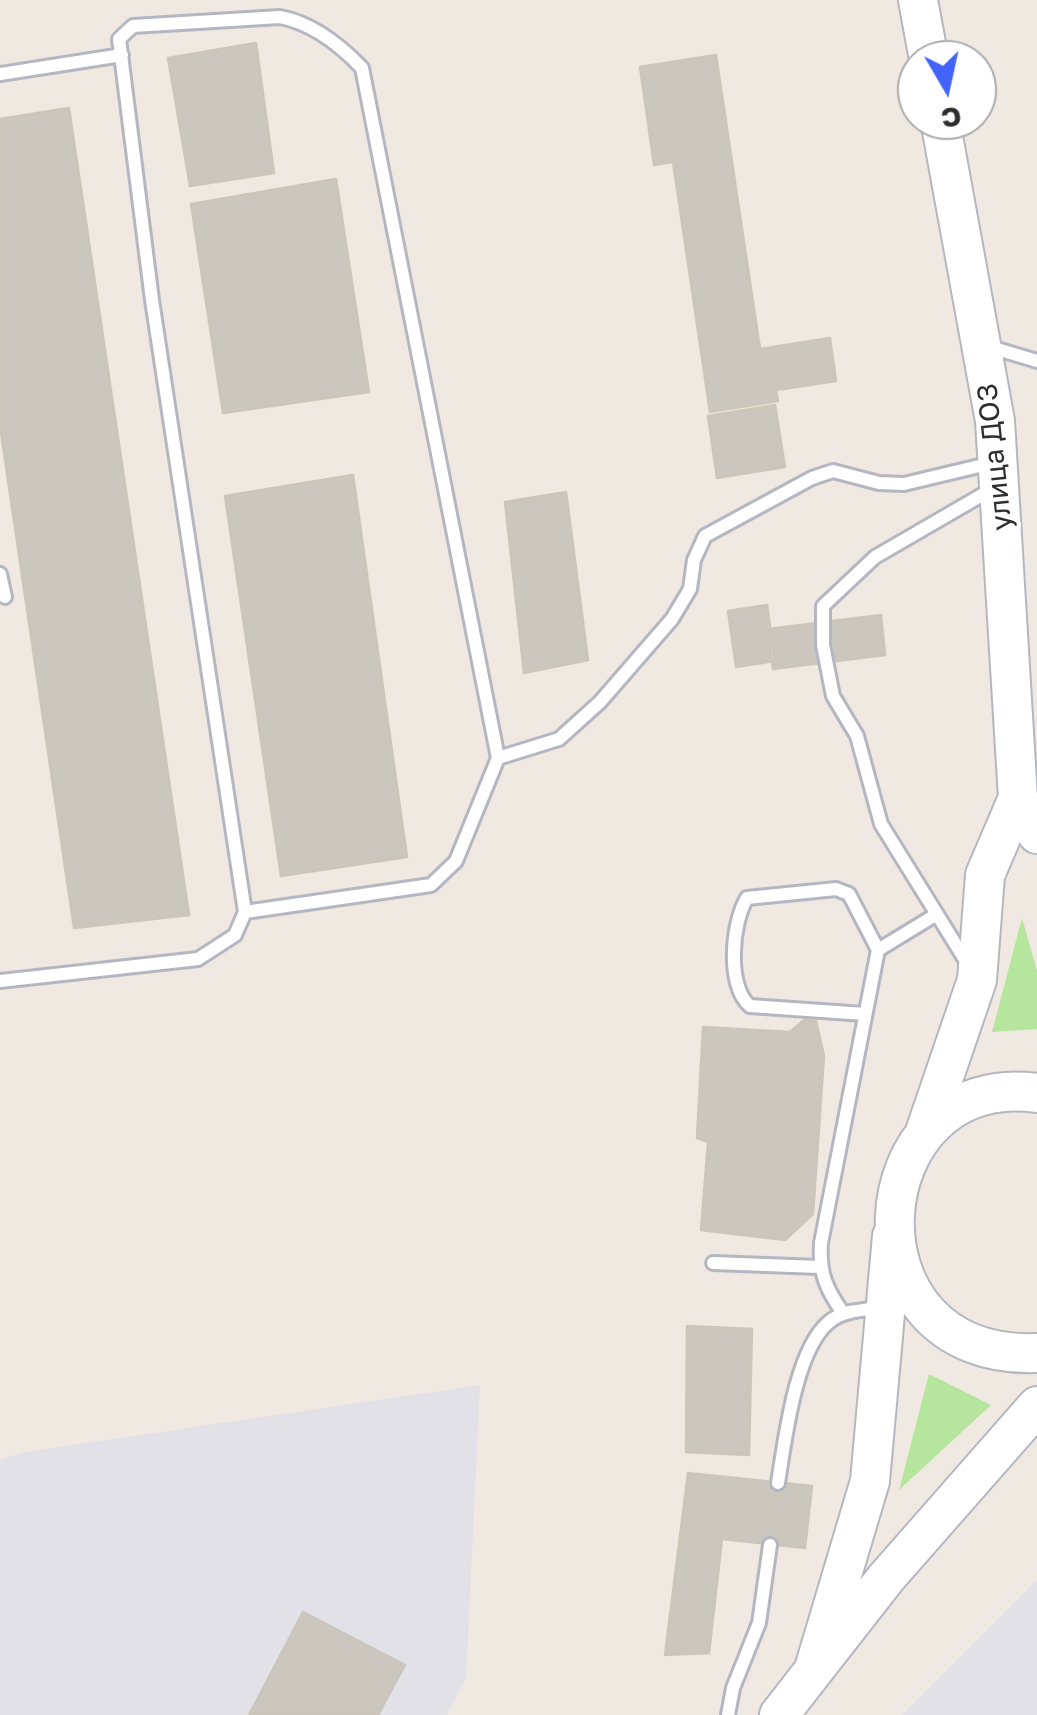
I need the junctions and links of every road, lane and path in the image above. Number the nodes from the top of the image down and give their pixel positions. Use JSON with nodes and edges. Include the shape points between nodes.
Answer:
{"nodes":[{"id":1,"x":918,"y":0,"type":"edge"},
{"id":2,"x":925,"y":40,"type":"edge"},
{"id":3,"x":122,"y":55,"type":"junction"},
{"id":4,"x":0,"y":74,"type":"edge"},
{"id":5,"x":944,"y":140,"type":"edge"},
{"id":6,"x":981,"y":344,"type":"junction"},
{"id":7,"x":1037,"y":361,"type":"edge"},
{"id":8,"x":999,"y":473,"type":"junction"},
{"id":9,"x":0,"y":574,"type":"edge"},
{"id":10,"x":5,"y":597,"type":"dead end"},
{"id":11,"x":498,"y":758,"type":"junction"},
{"id":12,"x":1028,"y":795,"type":"edge"},
{"id":13,"x":1037,"y":834,"type":"edge"},
{"id":14,"x":245,"y":912,"type":"junction"},
{"id":15,"x":936,"y":914,"type":"junction"},
{"id":16,"x":878,"y":950,"type":"junction"},
{"id":17,"x":977,"y":980,"type":"junction"},
{"id":18,"x":0,"y":981,"type":"edge"},
{"id":19,"x":865,"y":1014,"type":"junction"},
{"id":20,"x":1037,"y":1094,"type":"edge"},
{"id":21,"x":924,"y":1138,"type":"junction"},
{"id":22,"x":892,"y":1236,"type":"junction"},
{"id":23,"x":713,"y":1263,"type":"dead end"},
{"id":24,"x":820,"y":1267,"type":"junction"},
{"id":25,"x":884,"y":1308,"type":"junction"},
{"id":26,"x":844,"y":1313,"type":"junction"},
{"id":27,"x":1037,"y":1353,"type":"edge"},
{"id":28,"x":1037,"y":1406,"type":"edge"},
{"id":29,"x":778,"y":1483,"type":"dead end"},
{"id":30,"x":770,"y":1545,"type":"dead end"},
{"id":31,"x":814,"y":1669,"type":"junction"},
{"id":32,"x":728,"y":1715,"type":"edge"},
{"id":33,"x":779,"y":1715,"type":"edge"}],
"edges":[{"from":1,"to":2,"type":"main road"},
{"from":3,"to":4,"type":"lane"},
{"from":3,"to":11,"type":"lane","via":[[119,39],[133,26],[280,16],[299,20],[362,68]]},
{"from":3,"to":14,"type":"lane","via":[[160,358]]},
{"from":5,"to":6,"type":"main road","name":"улица ДОЗ"},
{"from":6,"to":7,"type":"lane"},
{"from":6,"to":8,"type":"main road","name":"улица ДОЗ"},
{"from":8,"to":11,"type":"lane","via":[[880,484],[833,470],[705,536],[690,589],[672,620],[600,702],[559,738]]},
{"from":8,"to":12,"type":"main road","name":"улица ДОЗ"},
{"from":8,"to":15,"type":"lane","via":[[875,558],[823,606],[822,645],[833,696],[858,736],[881,824]]},
{"from":9,"to":10,"type":"lane"},
{"from":11,"to":14,"type":"lane","via":[[456,861],[431,885]]},
{"from":12,"to":13,"type":"main road"},
{"from":12,"to":17,"type":"main road","via":[[985,875]]},
{"from":14,"to":18,"type":"lane","via":[[235,935],[198,958]]},
{"from":15,"to":16,"type":"lane"},
{"from":15,"to":17,"type":"lane"},
{"from":16,"to":19,"type":"lane"},
{"from":16,"to":19,"type":"lane","via":[[857,903],[836,890],[762,894],[748,898],[739,912],[736,981],[750,1006]]},
{"from":17,"to":21,"type":"main road"},
{"from":19,"to":24,"type":"lane"},
{"from":20,"to":21,"type":"main road","via":[[983,1098],[950,1114]]},
{"from":21,"to":22,"type":"main road","via":[[898,1181]]},
{"from":22,"to":25,"type":"main road"},
{"from":22,"to":27,"type":"main road","via":[[908,1286],[942,1326],[989,1350]]},
{"from":23,"to":24,"type":"lane"},
{"from":24,"to":26,"type":"lane","via":[[825,1288]]},
{"from":25,"to":26,"type":"lane"},
{"from":25,"to":31,"type":"main road","via":[[870,1481]]},
{"from":26,"to":29,"type":"lane","via":[[827,1323],[806,1357]]},
{"from":28,"to":31,"type":"main road"},
{"from":30,"to":32,"type":"lane","via":[[759,1623]]},
{"from":31,"to":33,"type":"main road"}]}
